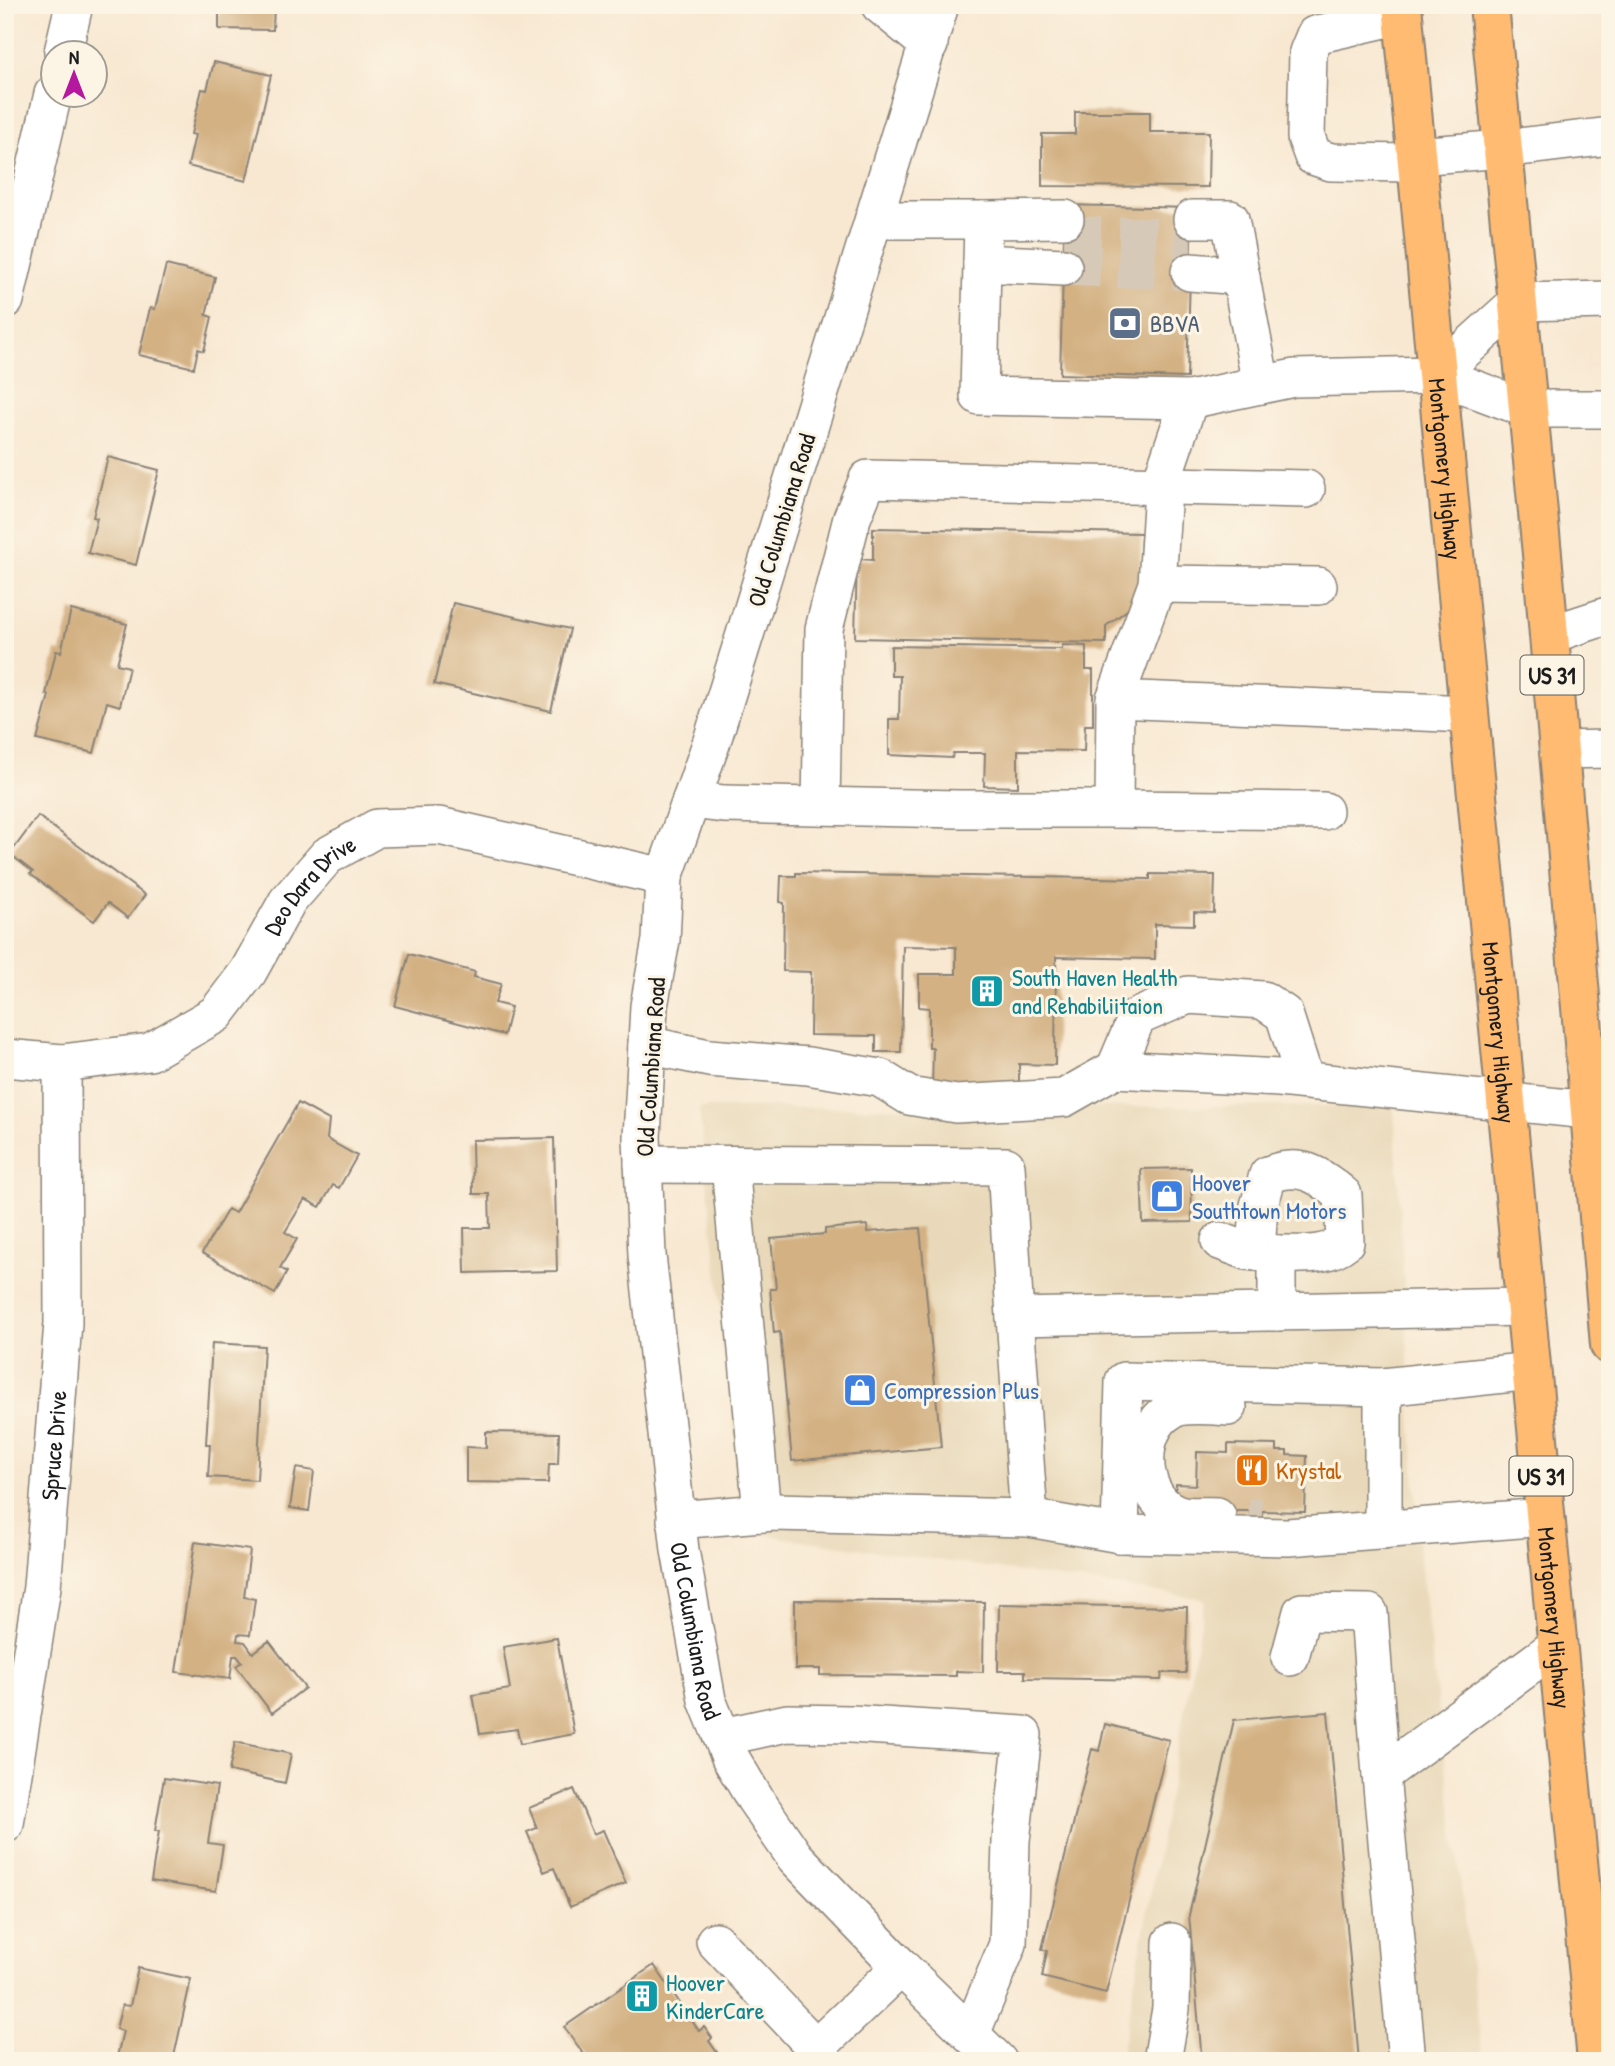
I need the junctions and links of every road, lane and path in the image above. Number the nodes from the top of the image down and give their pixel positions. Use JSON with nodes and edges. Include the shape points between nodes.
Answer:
{"nodes":[{"id":1,"x":74,"y":5,"type":"edge"},
{"id":2,"x":880,"y":5,"type":"edge"},
{"id":3,"x":940,"y":5,"type":"edge"},
{"id":4,"x":1489,"y":5,"type":"edge"},
{"id":5,"x":1402,"y":10,"type":"edge"},
{"id":6,"x":66,"y":38,"type":"edge"},
{"id":7,"x":929,"y":45,"type":"junction"},
{"id":8,"x":49,"y":108,"type":"edge"},
{"id":9,"x":1610,"y":136,"type":"edge"},
{"id":10,"x":1503,"y":149,"type":"junction"},
{"id":11,"x":1416,"y":160,"type":"junction"},
{"id":12,"x":874,"y":220,"type":"junction"},
{"id":13,"x":13,"y":235,"type":"edge"},
{"id":14,"x":983,"y":242,"type":"junction"},
{"id":15,"x":1064,"y":243,"type":"tunnel mouth"},
{"id":16,"x":1235,"y":248,"type":"junction"},
{"id":17,"x":5,"y":300,"type":"edge"},
{"id":18,"x":1610,"y":300,"type":"edge"},
{"id":19,"x":1518,"y":302,"type":"junction"},
{"id":20,"x":1437,"y":375,"type":"junction"},
{"id":21,"x":1261,"y":385,"type":"junction"},
{"id":22,"x":1189,"y":400,"type":"junction"},
{"id":23,"x":1528,"y":409,"type":"junction"},
{"id":24,"x":1610,"y":410,"type":"edge"},
{"id":25,"x":1162,"y":487,"type":"junction"},
{"id":26,"x":1306,"y":489,"type":"dead end"},
{"id":27,"x":1157,"y":584,"type":"junction"},
{"id":28,"x":1318,"y":586,"type":"dead end"},
{"id":29,"x":1610,"y":615,"type":"edge"},
{"id":30,"x":1549,"y":635,"type":"junction"},
{"id":31,"x":1115,"y":699,"type":"junction"},
{"id":32,"x":1469,"y":714,"type":"junction"},
{"id":33,"x":1610,"y":749,"type":"edge"},
{"id":34,"x":1558,"y":750,"type":"junction"},
{"id":35,"x":691,"y":800,"type":"junction"},
{"id":36,"x":821,"y":806,"type":"junction"},
{"id":37,"x":1114,"y":809,"type":"junction"},
{"id":38,"x":1324,"y":811,"type":"dead end"},
{"id":39,"x":664,"y":877,"type":"junction"},
{"id":40,"x":647,"y":1045,"type":"junction"},
{"id":41,"x":5,"y":1058,"type":"edge"},
{"id":42,"x":62,"y":1063,"type":"junction"},
{"id":43,"x":1597,"y":1065,"type":"edge"},
{"id":44,"x":1115,"y":1069,"type":"junction"},
{"id":45,"x":1305,"y":1080,"type":"junction"},
{"id":46,"x":1506,"y":1100,"type":"junction"},
{"id":47,"x":1588,"y":1110,"type":"junction"},
{"id":48,"x":643,"y":1164,"type":"junction"},
{"id":49,"x":730,"y":1165,"type":"junction"},
{"id":50,"x":1602,"y":1175,"type":"edge"},
{"id":51,"x":1220,"y":1241,"type":"dead end"},
{"id":52,"x":1525,"y":1307,"type":"junction"},
{"id":53,"x":1278,"y":1312,"type":"junction"},
{"id":54,"x":1015,"y":1317,"type":"junction"},
{"id":55,"x":1610,"y":1345,"type":"edge"},
{"id":56,"x":1531,"y":1371,"type":"junction"},
{"id":57,"x":1383,"y":1399,"type":"junction"},
{"id":58,"x":762,"y":1513,"type":"junction"},
{"id":59,"x":1545,"y":1517,"type":"junction"},
{"id":60,"x":1029,"y":1518,"type":"junction"},
{"id":61,"x":676,"y":1520,"type":"junction"},
{"id":62,"x":1382,"y":1524,"type":"junction"},
{"id":63,"x":1120,"y":1534,"type":"junction"},
{"id":64,"x":1558,"y":1645,"type":"junction"},
{"id":65,"x":1290,"y":1657,"type":"dead end"},
{"id":66,"x":722,"y":1737,"type":"junction"},
{"id":67,"x":1381,"y":1775,"type":"junction"},
{"id":68,"x":5,"y":1824,"type":"edge"},
{"id":69,"x":715,"y":1941,"type":"dead end"},
{"id":70,"x":1172,"y":1942,"type":"dead end"},
{"id":71,"x":901,"y":1967,"type":"junction"},
{"id":72,"x":971,"y":2034,"type":"junction"},
{"id":73,"x":822,"y":2054,"type":"edge"},
{"id":74,"x":998,"y":2061,"type":"edge"},
{"id":75,"x":1163,"y":2061,"type":"edge"},
{"id":76,"x":1407,"y":2061,"type":"edge"},
{"id":77,"x":1597,"y":2061,"type":"edge"}],
"edges":[{"from":1,"to":6,"type":"street"},
{"from":2,"to":7,"type":"street"},
{"from":3,"to":7,"type":"street","name":"Old Columbiana Road"},
{"from":4,"to":10,"type":"main road","number":"US 31"},
{"from":5,"to":11,"type":"main road","name":"Montgomery Highway","number":"US 31"},
{"from":5,"to":11,"type":"street","via":[[1315,35],[1308,52],[1306,137],[1313,156],[1331,162]]},
{"from":7,"to":12,"type":"street","name":"Old Columbiana Road"},
{"from":8,"to":13,"type":"street"},
{"from":9,"to":10,"type":"street"},
{"from":10,"to":11,"type":"street"},
{"from":10,"to":19,"type":"main road","number":"US 31"},
{"from":11,"to":20,"type":"main road","name":"Montgomery Highway","number":"US 31"},
{"from":12,"to":14,"type":"street"},
{"from":12,"to":35,"type":"street","name":"Old Columbiana Road"},
{"from":13,"to":17,"type":"street"},
{"from":14,"to":15,"type":"street"},
{"from":14,"to":22,"type":"street","via":[[979,396]]},
{"from":16,"to":16,"type":"street","via":[[1191,246]]},
{"from":16,"to":21,"type":"street"},
{"from":18,"to":19,"type":"street"},
{"from":19,"to":20,"type":"street"},
{"from":19,"to":23,"type":"main road","number":"US 31"},
{"from":20,"to":21,"type":"street","via":[[1294,378]]},
{"from":20,"to":23,"type":"street"},
{"from":20,"to":32,"type":"main road","name":"Montgomery Highway","number":"US 31"},
{"from":21,"to":22,"type":"street"},
{"from":22,"to":25,"type":"street"},
{"from":23,"to":24,"type":"street"},
{"from":23,"to":30,"type":"main road","number":"US 31"},
{"from":25,"to":26,"type":"street"},
{"from":25,"to":27,"type":"street"},
{"from":25,"to":36,"type":"street","via":[[868,478],[852,518],[824,629]]},
{"from":27,"to":28,"type":"street"},
{"from":27,"to":31,"type":"street"},
{"from":29,"to":30,"type":"street"},
{"from":30,"to":34,"type":"main road","number":"US 31"},
{"from":31,"to":32,"type":"street"},
{"from":31,"to":37,"type":"street"},
{"from":32,"to":46,"type":"main road","name":"Montgomery Highway","number":"US 31"},
{"from":33,"to":34,"type":"street"},
{"from":34,"to":43,"type":"main road","number":"US 31"},
{"from":35,"to":36,"type":"street"},
{"from":35,"to":39,"type":"street","name":"Old Columbiana Road"},
{"from":36,"to":37,"type":"street"},
{"from":37,"to":38,"type":"street"},
{"from":39,"to":40,"type":"street","name":"Old Columbiana Road"},
{"from":39,"to":42,"type":"street","name":"Deo Dara Drive","via":[[439,826],[377,828],[327,856],[287,902],[248,972],[216,1014],[150,1052]]},
{"from":40,"to":44,"type":"street","via":[[709,1058],[808,1066],[880,1078],[909,1096],[956,1104],[1064,1098]]},
{"from":40,"to":48,"type":"street","name":"Old Columbiana Road"},
{"from":41,"to":42,"type":"street","name":"Deo Dara Drive"},
{"from":42,"to":68,"type":"street","name":"Spruce Drive","via":[[63,1322],[42,1587]]},
{"from":43,"to":47,"type":"main road","number":"US 31"},
{"from":44,"to":45,"type":"street"},
{"from":44,"to":45,"type":"street","via":[[1137,1017],[1188,996],[1200,996],[1263,1000],[1284,1014]]},
{"from":45,"to":46,"type":"street"},
{"from":46,"to":47,"type":"street"},
{"from":46,"to":52,"type":"main road","name":"Montgomery Highway","number":"US 31"},
{"from":47,"to":50,"type":"main road","number":"US 31"},
{"from":48,"to":49,"type":"street"},
{"from":48,"to":61,"type":"street","name":"Old Columbiana Road","via":[[647,1255]]},
{"from":49,"to":54,"type":"street","via":[[1006,1166]]},
{"from":49,"to":58,"type":"street"},
{"from":50,"to":55,"type":"main road","number":"US 31"},
{"from":51,"to":53,"type":"street","via":[[1267,1253]]},
{"from":52,"to":53,"type":"street"},
{"from":52,"to":56,"type":"main road","name":"Montgomery Highway","number":"US 31"},
{"from":53,"to":54,"type":"street"},
{"from":54,"to":60,"type":"street"},
{"from":56,"to":57,"type":"street"},
{"from":56,"to":59,"type":"main road","name":"Montgomery Highway","number":"US 31"},
{"from":57,"to":62,"type":"street"},
{"from":57,"to":62,"type":"street","via":[[1180,1407],[1158,1421],[1149,1434],[1146,1457],[1156,1496],[1177,1514]]},
{"from":57,"to":63,"type":"street","via":[[1124,1381]]},
{"from":58,"to":60,"type":"street"},
{"from":58,"to":61,"type":"street"},
{"from":59,"to":62,"type":"street"},
{"from":59,"to":64,"type":"main road","name":"Montgomery Highway","number":"US 31"},
{"from":60,"to":63,"type":"street"},
{"from":61,"to":66,"type":"street","name":"Old Columbiana Road","via":[[708,1700]]},
{"from":62,"to":63,"type":"street","via":[[1289,1537]]},
{"from":64,"to":67,"type":"street"},
{"from":64,"to":77,"type":"main road","name":"Montgomery Highway","number":"US 31"},
{"from":65,"to":67,"type":"street","via":[[1302,1612],[1369,1613]]},
{"from":66,"to":71,"type":"street","name":"Old Columbiana Road","via":[[755,1799],[795,1857]]},
{"from":66,"to":72,"type":"street","via":[[787,1723],[1023,1735],[1011,1841],[1008,1944]]},
{"from":67,"to":76,"type":"street"},
{"from":69,"to":73,"type":"street"},
{"from":70,"to":75,"type":"street","via":[[1171,2009]]},
{"from":71,"to":72,"type":"street","name":"Old Columbiana Road"},
{"from":71,"to":73,"type":"street"},
{"from":72,"to":74,"type":"street","name":"Old Columbiana Road"}]}
